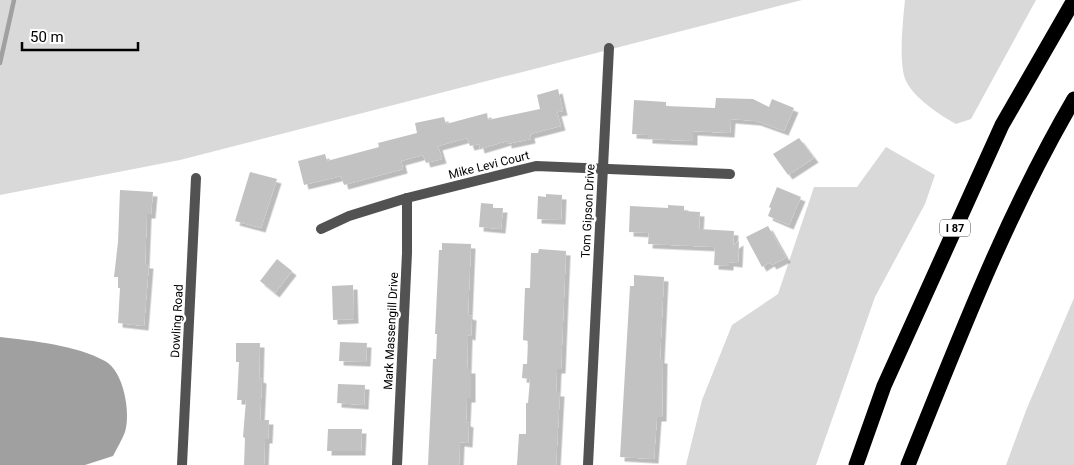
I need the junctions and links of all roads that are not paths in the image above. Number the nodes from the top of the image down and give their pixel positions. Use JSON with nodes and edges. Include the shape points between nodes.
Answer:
{"nodes":[{"id":1,"x":1074,"y":0,"type":"edge"},
{"id":2,"x":609,"y":48,"type":"dead end"},
{"id":3,"x":1074,"y":98,"type":"edge"},
{"id":4,"x":603,"y":168,"type":"junction"},
{"id":5,"x":730,"y":174,"type":"dead end"},
{"id":6,"x":196,"y":178,"type":"dead end"},
{"id":7,"x":407,"y":198,"type":"junction"},
{"id":8,"x":321,"y":229,"type":"dead end"},
{"id":9,"x":182,"y":465,"type":"edge"},
{"id":10,"x":397,"y":465,"type":"edge"},
{"id":11,"x":588,"y":465,"type":"edge"},
{"id":12,"x":856,"y":465,"type":"edge"},
{"id":13,"x":908,"y":465,"type":"edge"}],
"edges":[{"from":1,"to":12,"type":"highway","number":"I 87","via":[[1002,125],[884,386]]},
{"from":2,"to":4,"type":"street","name":"Tom Gipson Drive"},
{"from":3,"to":13,"type":"highway","via":[[1050,140],[986,273]]},
{"from":4,"to":5,"type":"street","name":"Mike Levi Court"},
{"from":4,"to":7,"type":"street","name":"Mike Levi Court","via":[[536,166]]},
{"from":4,"to":11,"type":"street","name":"Tom Gipson Drive"},
{"from":6,"to":9,"type":"street","name":"Dowling Road"},
{"from":7,"to":8,"type":"street","name":"Mike Levi Court","via":[[348,216]]},
{"from":7,"to":10,"type":"street","name":"Mark Massengill Drive"}]}
